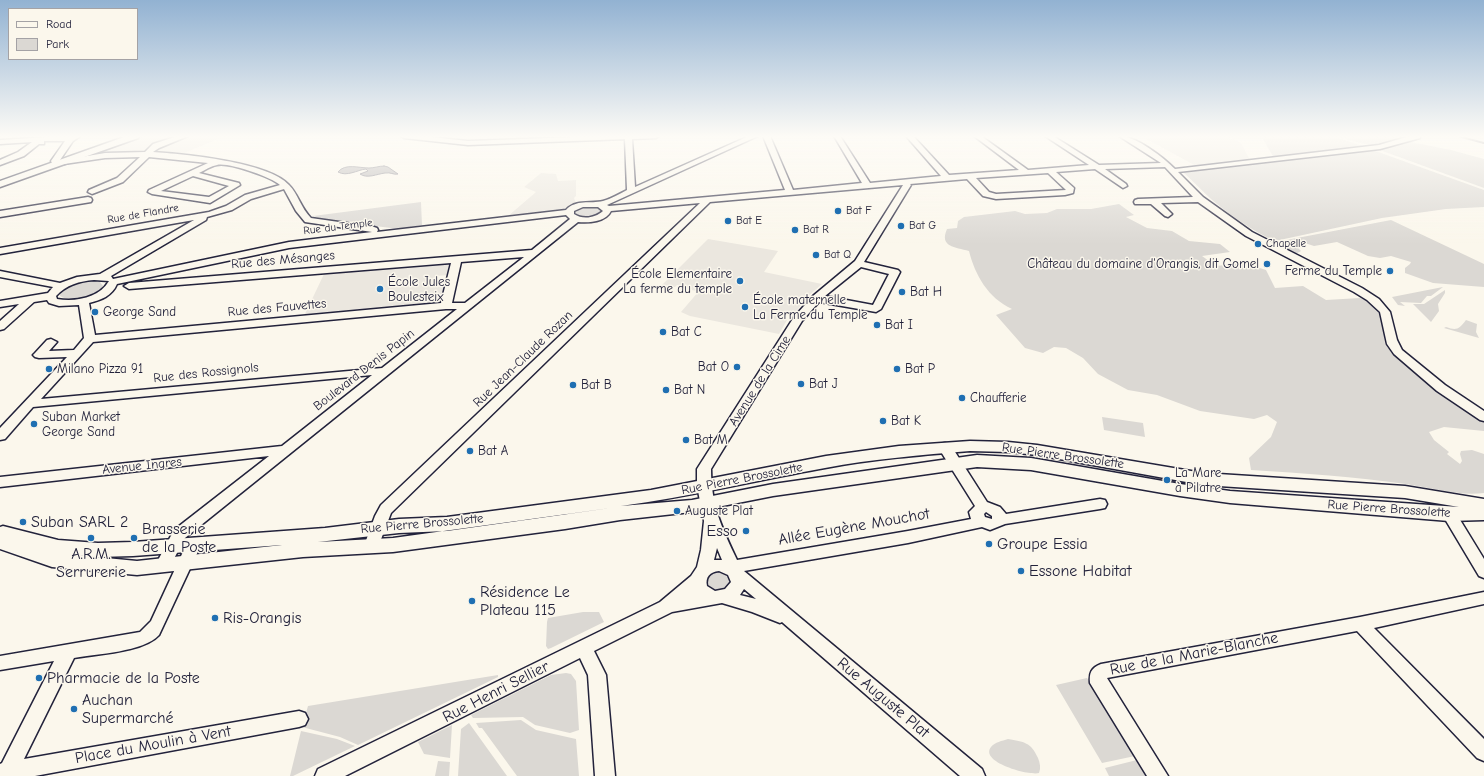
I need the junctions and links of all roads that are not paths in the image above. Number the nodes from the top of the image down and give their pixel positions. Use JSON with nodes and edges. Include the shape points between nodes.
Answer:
{"nodes":[{"id":1,"x":25,"y":172,"type":"edge"},
{"id":2,"x":30,"y":172,"type":"edge"},
{"id":3,"x":128,"y":172,"type":"edge"},
{"id":4,"x":261,"y":172,"type":"edge"},
{"id":5,"x":630,"y":172,"type":"edge"},
{"id":6,"x":673,"y":172,"type":"edge"},
{"id":7,"x":782,"y":172,"type":"edge"},
{"id":8,"x":859,"y":172,"type":"edge"},
{"id":9,"x":942,"y":172,"type":"edge"},
{"id":10,"x":1023,"y":172,"type":"edge"},
{"id":11,"x":1052,"y":172,"type":"edge"},
{"id":12,"x":1104,"y":172,"type":"edge"},
{"id":13,"x":1174,"y":172,"type":"edge"},
{"id":14,"x":191,"y":173,"type":"joint"},
{"id":15,"x":969,"y":176,"type":"junction"},
{"id":16,"x":947,"y":178,"type":"junction"},
{"id":17,"x":0,"y":180,"type":"edge"},
{"id":18,"x":904,"y":182,"type":"junction"},
{"id":19,"x":0,"y":184,"type":"edge"},
{"id":20,"x":867,"y":185,"type":"junction"},
{"id":21,"x":286,"y":186,"type":"junction"},
{"id":22,"x":1123,"y":186,"type":"dead end"},
{"id":23,"x":631,"y":191,"type":"junction"},
{"id":24,"x":790,"y":192,"type":"junction"},
{"id":25,"x":1200,"y":199,"type":"junction"},
{"id":26,"x":707,"y":201,"type":"junction"},
{"id":27,"x":1153,"y":201,"type":"junction"},
{"id":28,"x":1138,"y":202,"type":"dead end"},
{"id":29,"x":603,"y":207,"type":"junction"},
{"id":30,"x":0,"y":214,"type":"edge"},
{"id":31,"x":211,"y":214,"type":"junction"},
{"id":32,"x":1168,"y":214,"type":"dead end"},
{"id":33,"x":573,"y":215,"type":"junction"},
{"id":34,"x":380,"y":234,"type":"junction"},
{"id":35,"x":0,"y":251,"type":"edge"},
{"id":36,"x":535,"y":253,"type":"junction"},
{"id":37,"x":457,"y":258,"type":"junction"},
{"id":38,"x":858,"y":263,"type":"junction"},
{"id":39,"x":0,"y":274,"type":"edge"},
{"id":40,"x":102,"y":277,"type":"junction"},
{"id":41,"x":112,"y":285,"type":"junction"},
{"id":42,"x":62,"y":286,"type":"junction"},
{"id":43,"x":52,"y":296,"type":"junction"},
{"id":44,"x":817,"y":298,"type":"junction"},
{"id":45,"x":31,"y":299,"type":"junction"},
{"id":46,"x":84,"y":301,"type":"junction"},
{"id":47,"x":0,"y":304,"type":"edge"},
{"id":48,"x":446,"y":306,"type":"junction"},
{"id":49,"x":467,"y":306,"type":"junction"},
{"id":50,"x":0,"y":327,"type":"edge"},
{"id":51,"x":90,"y":339,"type":"junction"},
{"id":52,"x":51,"y":342,"type":"dead end"},
{"id":53,"x":78,"y":353,"type":"junction"},
{"id":54,"x":385,"y":371,"type":"junction"},
{"id":55,"x":30,"y":404,"type":"junction"},
{"id":56,"x":1484,"y":417,"type":"edge"},
{"id":57,"x":0,"y":436,"type":"edge"},
{"id":58,"x":945,"y":447,"type":"junction"},
{"id":59,"x":284,"y":450,"type":"junction"},
{"id":60,"x":954,"y":463,"type":"junction"},
{"id":61,"x":0,"y":482,"type":"edge"},
{"id":62,"x":708,"y":503,"type":"junction"},
{"id":63,"x":1100,"y":504,"type":"dead end"},
{"id":64,"x":1484,"y":505,"type":"edge"},
{"id":65,"x":983,"y":507,"type":"junction"},
{"id":66,"x":1484,"y":513,"type":"edge"},
{"id":67,"x":1449,"y":514,"type":"junction"},
{"id":68,"x":1000,"y":519,"type":"junction"},
{"id":69,"x":982,"y":522,"type":"junction"},
{"id":70,"x":378,"y":528,"type":"junction"},
{"id":71,"x":0,"y":532,"type":"edge"},
{"id":72,"x":0,"y":542,"type":"edge"},
{"id":73,"x":193,"y":545,"type":"junction"},
{"id":74,"x":172,"y":546,"type":"junction"},
{"id":75,"x":372,"y":546,"type":"junction"},
{"id":76,"x":184,"y":563,"type":"junction"},
{"id":77,"x":164,"y":564,"type":"junction"},
{"id":78,"x":734,"y":571,"type":"junction"},
{"id":79,"x":1484,"y":572,"type":"edge"},
{"id":80,"x":701,"y":575,"type":"junction"},
{"id":81,"x":720,"y":597,"type":"junction"},
{"id":82,"x":1484,"y":598,"type":"edge"},
{"id":83,"x":666,"y":607,"type":"junction"},
{"id":84,"x":791,"y":620,"type":"junction"},
{"id":85,"x":1360,"y":624,"type":"junction"},
{"id":86,"x":584,"y":647,"type":"junction"},
{"id":87,"x":68,"y":652,"type":"junction"},
{"id":88,"x":0,"y":663,"type":"edge"},
{"id":89,"x":299,"y":719,"type":"dead end"},
{"id":90,"x":1484,"y":752,"type":"edge"},
{"id":91,"x":4,"y":772,"type":"edge"},
{"id":92,"x":325,"y":776,"type":"edge"},
{"id":93,"x":605,"y":776,"type":"edge"},
{"id":94,"x":975,"y":776,"type":"edge"},
{"id":95,"x":1158,"y":776,"type":"edge"}],
"edges":[{"from":1,"to":17,"type":"main road"},
{"from":2,"to":19,"type":"main road"},
{"from":3,"to":30,"type":"street","via":[[120,180],[90,196]]},
{"from":4,"to":21,"type":"street"},
{"from":5,"to":23,"type":"street"},
{"from":6,"to":23,"type":"street"},
{"from":7,"to":24,"type":"street"},
{"from":8,"to":20,"type":"street"},
{"from":9,"to":16,"type":"street"},
{"from":10,"to":15,"type":"street"},
{"from":11,"to":15,"type":"street","via":[[1070,188],[1070,191],[996,197],[986,194]]},
{"from":12,"to":22,"type":"street"},
{"from":13,"to":25,"type":"street"},
{"from":14,"to":14,"type":"street","via":[[152,192],[210,200],[236,185]]},
{"from":15,"to":16,"type":"street"},
{"from":16,"to":18,"type":"street"},
{"from":18,"to":20,"type":"street"},
{"from":18,"to":38,"type":"street","name":"Avenue de la Cime","via":[[907,185]]},
{"from":20,"to":24,"type":"street"},
{"from":21,"to":31,"type":"street","name":"Rue de Flandre","via":[[248,197],[229,208]]},
{"from":21,"to":34,"type":"street","via":[[308,220],[375,230]]},
{"from":23,"to":29,"type":"street"},
{"from":24,"to":26,"type":"street"},
{"from":25,"to":27,"type":"street"},
{"from":25,"to":56,"type":"street","via":[[1249,234],[1374,300],[1387,317],[1392,345],[1398,352],[1442,388]]},
{"from":26,"to":29,"type":"street"},
{"from":26,"to":70,"type":"street","name":"Rue Jean-Claude Rozan","via":[[386,509]]},
{"from":27,"to":28,"type":"street"},
{"from":27,"to":32,"type":"street"},
{"from":29,"to":33,"type":"street","via":[[580,205],[572,208]]},
{"from":29,"to":33,"type":"street","via":[[604,215],[595,219]]},
{"from":31,"to":35,"type":"street","name":"Rue de Flandre"},
{"from":31,"to":40,"type":"street"},
{"from":33,"to":34,"type":"street","name":"Rue du Temple"},
{"from":33,"to":36,"type":"street","name":"Boulevard Denis Papin"},
{"from":34,"to":41,"type":"street","name":"Rue du Temple","via":[[289,245]]},
{"from":36,"to":37,"type":"street","name":"Rue des Mésanges"},
{"from":36,"to":49,"type":"street","name":"Boulevard Denis Papin"},
{"from":37,"to":41,"type":"street","name":"Rue des Mésanges"},
{"from":37,"to":48,"type":"street"},
{"from":38,"to":44,"type":"street","name":"Avenue de la Cime"},
{"from":38,"to":44,"type":"street","via":[[895,272],[876,309]]},
{"from":39,"to":42,"type":"street"},
{"from":40,"to":41,"type":"street","via":[[109,278]]},
{"from":40,"to":42,"type":"street","via":[[82,279]]},
{"from":41,"to":46,"type":"street","via":[[103,294]]},
{"from":42,"to":43,"type":"street"},
{"from":43,"to":45,"type":"street"},
{"from":43,"to":46,"type":"street","via":[[53,301],[59,303]]},
{"from":44,"to":62,"type":"street","name":"Avenue de la Cime","via":[[798,319],[706,465],[703,474]]},
{"from":45,"to":47,"type":"street"},
{"from":45,"to":50,"type":"street"},
{"from":46,"to":51,"type":"street"},
{"from":48,"to":49,"type":"street","name":"Rue des Fauvettes"},
{"from":48,"to":51,"type":"street","name":"Rue des Fauvettes"},
{"from":49,"to":54,"type":"street","name":"Boulevard Denis Papin"},
{"from":51,"to":53,"type":"street"},
{"from":52,"to":53,"type":"street","via":[[39,355]]},
{"from":53,"to":55,"type":"street"},
{"from":54,"to":55,"type":"street","name":"Rue des Rossignols"},
{"from":54,"to":59,"type":"street","name":"Boulevard Denis Papin"},
{"from":55,"to":57,"type":"street"},
{"from":58,"to":60,"type":"street"},
{"from":58,"to":62,"type":"main road","name":"Rue Pierre Brossolette","via":[[826,462]]},
{"from":58,"to":64,"type":"main road","name":"Rue Pierre Brossolette","via":[[1008,447],[1052,452],[1203,479],[1405,492]]},
{"from":59,"to":61,"type":"street","name":"Avenue Ingres"},
{"from":59,"to":74,"type":"street","name":"Boulevard Denis Papin","via":[[179,534]]},
{"from":60,"to":62,"type":"main road","name":"Rue Pierre Brossolette","via":[[773,490]]},
{"from":60,"to":65,"type":"street"},
{"from":60,"to":67,"type":"main road","name":"Rue Pierre Brossolette","via":[[1016,462],[1223,496]]},
{"from":62,"to":70,"type":"main road","name":"Rue Pierre Brossolette","via":[[651,496],[447,524]]},
{"from":62,"to":75,"type":"main road","name":"Rue Pierre Brossolette"},
{"from":62,"to":78,"type":"street"},
{"from":62,"to":80,"type":"street","name":"Avenue de la Cime","via":[[709,550]]},
{"from":63,"to":68,"type":"street","name":"Allée Eugène Mouchot"},
{"from":65,"to":68,"type":"street","via":[[997,511]]},
{"from":65,"to":69,"type":"street","via":[[977,510],[976,515]]},
{"from":66,"to":67,"type":"main road","name":"Rue Pierre Brossolette"},
{"from":67,"to":79,"type":"street"},
{"from":68,"to":69,"type":"street","name":"Allée Eugène Mouchot","via":[[994,524]]},
{"from":69,"to":78,"type":"street","name":"Allée Eugène Mouchot","via":[[742,565]]},
{"from":70,"to":73,"type":"main road","name":"Rue Pierre Brossolette","via":[[319,536]]},
{"from":70,"to":75,"type":"street","name":"Rue Jean-Claude Rozan"},
{"from":71,"to":74,"type":"main road","name":"Rue Pierre Brossolette","via":[[43,544],[75,549],[133,550]]},
{"from":72,"to":77,"type":"main road","name":"Rue Pierre Brossolette","via":[[63,562],[137,568]]},
{"from":73,"to":74,"type":"main road","name":"Rue Pierre Brossolette"},
{"from":73,"to":76,"type":"street"},
{"from":74,"to":77,"type":"street","name":"Boulevard Denis Papin"},
{"from":75,"to":76,"type":"main road","name":"Rue Pierre Brossolette","via":[[303,550]]},
{"from":76,"to":77,"type":"main road","name":"Rue Pierre Brossolette"},
{"from":76,"to":87,"type":"street","via":[[156,629],[148,636],[140,640]]},
{"from":78,"to":80,"type":"street","via":[[714,565]]},
{"from":78,"to":81,"type":"street","via":[[739,582],[736,590]]},
{"from":78,"to":84,"type":"street","name":"Rue Auguste Plat"},
{"from":80,"to":81,"type":"street","via":[[698,585],[704,593]]},
{"from":80,"to":83,"type":"street"},
{"from":81,"to":83,"type":"street"},
{"from":81,"to":84,"type":"street","name":"Rue Auguste Plat","via":[[756,606]]},
{"from":82,"to":85,"type":"street","name":"Rue de la Marie-Blanche"},
{"from":83,"to":86,"type":"street","name":"Rue Henri Sellier"},
{"from":84,"to":94,"type":"street","name":"Rue Auguste Plat"},
{"from":85,"to":90,"type":"street"},
{"from":85,"to":95,"type":"street","name":"Rue de la Marie-Blanche","via":[[1101,672],[1098,675],[1099,682]]},
{"from":86,"to":92,"type":"street","name":"Rue Henri Sellier"},
{"from":86,"to":93,"type":"street","via":[[597,675]]},
{"from":87,"to":88,"type":"street"},
{"from":87,"to":91,"type":"street","name":"Place du Moulin à Vent"},
{"from":89,"to":91,"type":"street","name":"Place du Moulin à Vent"}]}
